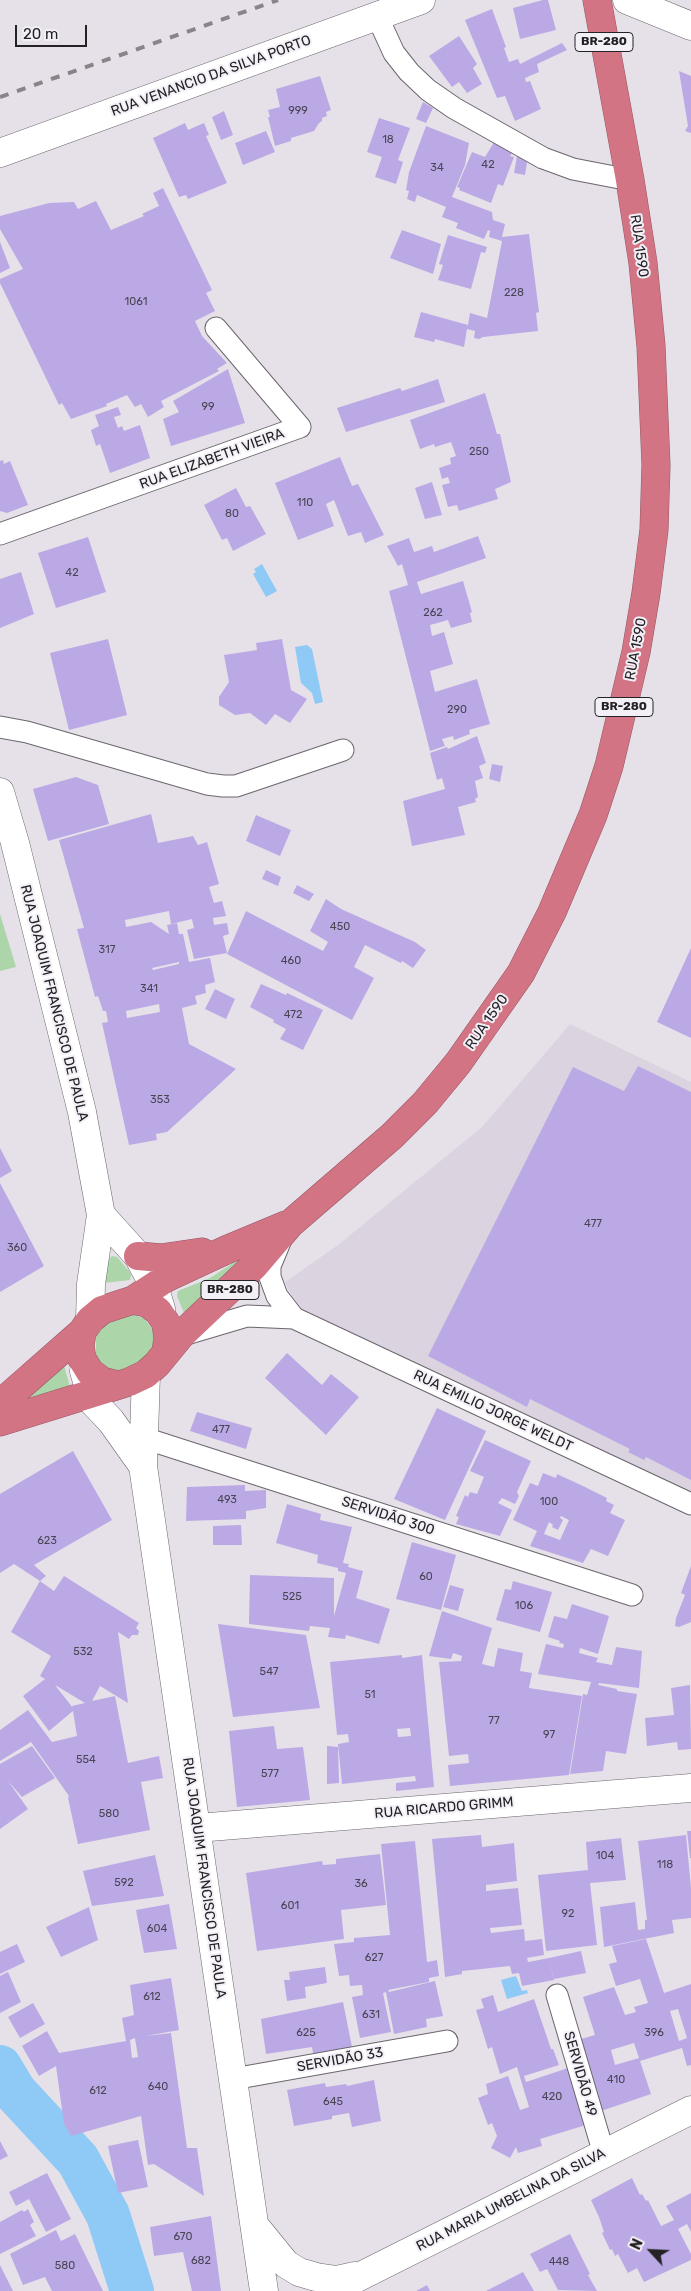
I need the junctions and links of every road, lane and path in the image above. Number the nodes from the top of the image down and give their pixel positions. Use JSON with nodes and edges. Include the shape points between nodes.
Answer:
{"nodes":[{"id":1,"x":422,"y":0,"type":"edge"},
{"id":2,"x":597,"y":0,"type":"edge"},
{"id":3,"x":627,"y":0,"type":"edge"},
{"id":4,"x":651,"y":5,"type":"edge"},
{"id":5,"x":377,"y":16,"type":"junction"},
{"id":6,"x":691,"y":26,"type":"edge"},
{"id":7,"x":0,"y":153,"type":"edge"},
{"id":8,"x":630,"y":180,"type":"junction"},
{"id":9,"x":216,"y":328,"type":"dead end"},
{"id":10,"x":0,"y":534,"type":"edge"},
{"id":11,"x":0,"y":727,"type":"edge"},
{"id":12,"x":343,"y":750,"type":"dead end"},
{"id":13,"x":0,"y":792,"type":"edge"},
{"id":14,"x":101,"y":1215,"type":"junction"},
{"id":15,"x":290,"y":1224,"type":"junction"},
{"id":16,"x":226,"y":1250,"type":"junction"},
{"id":17,"x":138,"y":1256,"type":"junction"},
{"id":18,"x":143,"y":1293,"type":"junction"},
{"id":19,"x":294,"y":1318,"type":"junction"},
{"id":20,"x":86,"y":1326,"type":"junction"},
{"id":21,"x":171,"y":1337,"type":"junction"},
{"id":22,"x":82,"y":1359,"type":"junction"},
{"id":23,"x":146,"y":1374,"type":"junction"},
{"id":24,"x":116,"y":1385,"type":"junction"},
{"id":25,"x":89,"y":1394,"type":"junction"},
{"id":26,"x":0,"y":1404,"type":"edge"},
{"id":27,"x":0,"y":1422,"type":"edge"},
{"id":28,"x":144,"y":1438,"type":"junction"},
{"id":29,"x":143,"y":1466,"type":"junction"},
{"id":30,"x":691,"y":1504,"type":"edge"},
{"id":31,"x":632,"y":1595,"type":"dead end"},
{"id":32,"x":691,"y":1788,"type":"edge"},
{"id":33,"x":197,"y":1828,"type":"junction"},
{"id":34,"x":557,"y":1994,"type":"dead end"},
{"id":35,"x":447,"y":2041,"type":"dead end"},
{"id":36,"x":233,"y":2079,"type":"junction"},
{"id":37,"x":691,"y":2110,"type":"edge"},
{"id":38,"x":604,"y":2154,"type":"junction"},
{"id":39,"x":255,"y":2226,"type":"junction"},
{"id":40,"x":366,"y":2273,"type":"junction"},
{"id":41,"x":264,"y":2291,"type":"edge"},
{"id":42,"x":331,"y":2291,"type":"edge"}],
"edges":[{"from":1,"to":5,"type":"main road","name":"RUA VENANCIO DA SILVA PORTO"},
{"from":2,"to":8,"type":"highway","name":"RUA 1590","number":"BR-280"},
{"from":3,"to":4,"type":"main road"},
{"from":4,"to":6,"type":"main road"},
{"from":5,"to":7,"type":"main road","name":"RUA VENANCIO DA SILVA PORTO"},
{"from":5,"to":8,"type":"street","via":[[399,60],[428,90],[454,108],[543,158],[572,169]]},
{"from":8,"to":15,"type":"highway","name":"RUA 1590","number":"BR-280","via":[[651,346],[656,465],[654,530],[636,652],[609,766],[593,815],[552,912],[521,974],[493,1015],[425,1103],[392,1136]]},
{"from":9,"to":10,"type":"street","name":"RUA ELIZABETH VIEIRA","via":[[300,427]]},
{"from":11,"to":12,"type":"street","via":[[223,786],[236,786]]},
{"from":13,"to":14,"type":"main road","name":"RUA JOAQUIM FRANCISCO DE PAULA","via":[[82,1112]]},
{"from":14,"to":17,"type":"main road"},
{"from":14,"to":20,"type":"main road","name":"RUA JOAQUIM FRANCISCO DE PAULA"},
{"from":15,"to":16,"type":"highway","number":"BR-280"},
{"from":15,"to":19,"type":"street","name":"RUA EMILIO JORGE WELDT","via":[[275,1250],[270,1277],[277,1296]]},
{"from":15,"to":21,"type":"highway","number":"BR-280","via":[[245,1275]]},
{"from":16,"to":17,"type":"highway","via":[[161,1258]]},
{"from":16,"to":18,"type":"highway","number":"BR-280"},
{"from":17,"to":18,"type":"main road"},
{"from":18,"to":20,"type":"highway","via":[[102,1310]]},
{"from":18,"to":21,"type":"main road"},
{"from":19,"to":21,"type":"street","name":"RUA EMILIO JORGE WELDT","via":[[248,1316]]},
{"from":19,"to":30,"type":"street","name":"RUA EMILIO JORGE WELDT"},
{"from":20,"to":22,"type":"highway","via":[[80,1346]]},
{"from":20,"to":26,"type":"highway"},
{"from":21,"to":23,"type":"highway","via":[[158,1364]]},
{"from":22,"to":24,"type":"highway","via":[[90,1372]]},
{"from":22,"to":25,"type":"main road","name":"RUA JOAQUIM FRANCISCO DE PAULA"},
{"from":23,"to":24,"type":"highway"},
{"from":23,"to":28,"type":"main road","name":"RUA JOAQUIM FRANCISCO DE PAULA"},
{"from":24,"to":25,"type":"highway"},
{"from":25,"to":27,"type":"highway"},
{"from":25,"to":29,"type":"main road","name":"RUA JOAQUIM FRANCISCO DE PAULA"},
{"from":28,"to":29,"type":"main road","name":"RUA JOAQUIM FRANCISCO DE PAULA"},
{"from":28,"to":31,"type":"street","name":"SERVIDÃO 300"},
{"from":29,"to":33,"type":"main road","name":"RUA JOAQUIM FRANCISCO DE PAULA"},
{"from":32,"to":33,"type":"main road","name":"RUA RICARDO GRIMM"},
{"from":33,"to":36,"type":"main road","name":"RUA JOAQUIM FRANCISCO DE PAULA"},
{"from":34,"to":38,"type":"street","name":"SERVIDÃO 49"},
{"from":35,"to":36,"type":"street","name":"SERVIDÃO 33"},
{"from":36,"to":39,"type":"main road","name":"RUA JOAQUIM FRANCISCO DE PAULA"},
{"from":37,"to":38,"type":"main road","name":"RUA MARIA UMBELINA DA SILVA"},
{"from":38,"to":40,"type":"main road","name":"RUA MARIA UMBELINA DA SILVA"},
{"from":39,"to":40,"type":"main road","via":[[286,2264],[299,2272],[337,2280]]},
{"from":39,"to":41,"type":"main road","name":"RUA JOAQUIM FRANCISCO DE PAULA"},
{"from":40,"to":42,"type":"main road","name":"RUA MARIA UMBELINA DA SILVA"}]}
